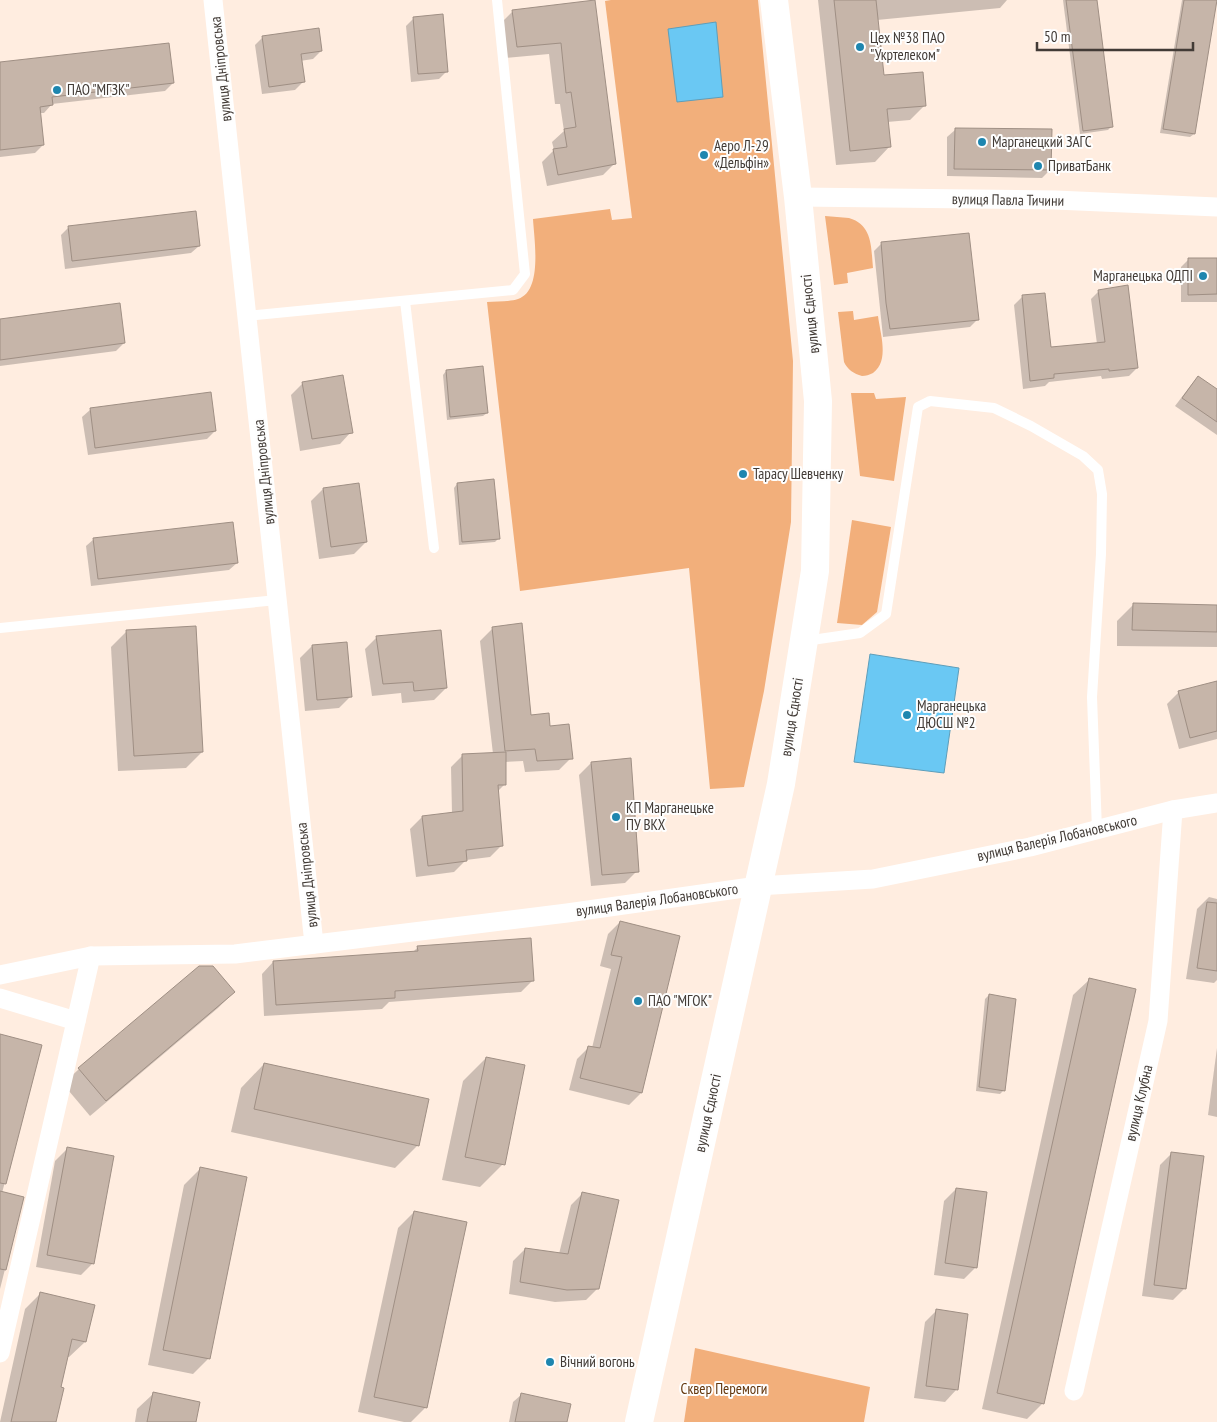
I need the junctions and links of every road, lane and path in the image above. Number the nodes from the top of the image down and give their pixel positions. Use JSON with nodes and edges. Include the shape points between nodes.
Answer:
{"nodes":[{"id":1,"x":213,"y":0,"type":"edge"},
{"id":2,"x":497,"y":0,"type":"edge"},
{"id":3,"x":774,"y":0,"type":"edge"},
{"id":4,"x":798,"y":197,"type":"junction"},
{"id":5,"x":1217,"y":207,"type":"edge"},
{"id":6,"x":406,"y":300,"type":"junction"},
{"id":7,"x":247,"y":316,"type":"junction"},
{"id":8,"x":434,"y":548,"type":"dead end"},
{"id":9,"x":278,"y":600,"type":"junction"},
{"id":10,"x":0,"y":628,"type":"edge"},
{"id":11,"x":804,"y":641,"type":"junction"},
{"id":12,"x":1217,"y":803,"type":"edge"},
{"id":13,"x":1173,"y":810,"type":"junction"},
{"id":14,"x":1097,"y":830,"type":"junction"},
{"id":15,"x":758,"y":886,"type":"junction"},
{"id":16,"x":314,"y":944,"type":"junction"},
{"id":17,"x":91,"y":956,"type":"junction"},
{"id":18,"x":0,"y":974,"type":"edge"},
{"id":19,"x":0,"y":998,"type":"edge"},
{"id":20,"x":76,"y":1022,"type":"junction"},
{"id":21,"x":0,"y":1353,"type":"edge"},
{"id":22,"x":1074,"y":1391,"type":"dead end"},
{"id":23,"x":640,"y":1422,"type":"edge"}],
"edges":[{"from":1,"to":7,"type":"street","name":"вулиця Дніпровська"},
{"from":2,"to":6,"type":"lane","via":[[525,274],[513,290]]},
{"from":3,"to":4,"type":"street","name":"вулиця Єдності"},
{"from":4,"to":5,"type":"street","name":"вулиця Павла Тичини","via":[[1055,200]]},
{"from":4,"to":11,"type":"street","name":"вулиця Єдності","via":[[818,401],[815,571]]},
{"from":6,"to":7,"type":"lane"},
{"from":6,"to":8,"type":"lane"},
{"from":7,"to":9,"type":"street","name":"вулиця Дніпровська"},
{"from":9,"to":10,"type":"lane"},
{"from":9,"to":16,"type":"street","name":"вулиця Дніпровська"},
{"from":11,"to":14,"type":"lane","via":[[860,633],[886,614],[918,407],[930,401],[994,408],[1083,456],[1098,470],[1102,494],[1092,697]]},
{"from":11,"to":15,"type":"street","name":"вулиця Єдності","via":[[781,784]]},
{"from":12,"to":13,"type":"street","name":"вулиця Валерія Лобановського"},
{"from":13,"to":14,"type":"street","name":"вулиця Валерія Лобановського"},
{"from":13,"to":22,"type":"street","name":"вулиця Клубна","via":[[1158,1021]]},
{"from":14,"to":15,"type":"street","name":"вулиця Валерія Лобановського","via":[[1030,847],[873,878]]},
{"from":15,"to":16,"type":"street","name":"вулиця Валерія Лобановського"},
{"from":15,"to":23,"type":"street","name":"вулиця Єдності"},
{"from":16,"to":17,"type":"street","name":"вулиця Валерія Лобановського","via":[[234,954]]},
{"from":17,"to":18,"type":"street","name":"вулиця Валерія Лобановського"},
{"from":17,"to":20,"type":"street"},
{"from":19,"to":20,"type":"street"},
{"from":20,"to":21,"type":"street"}]}
